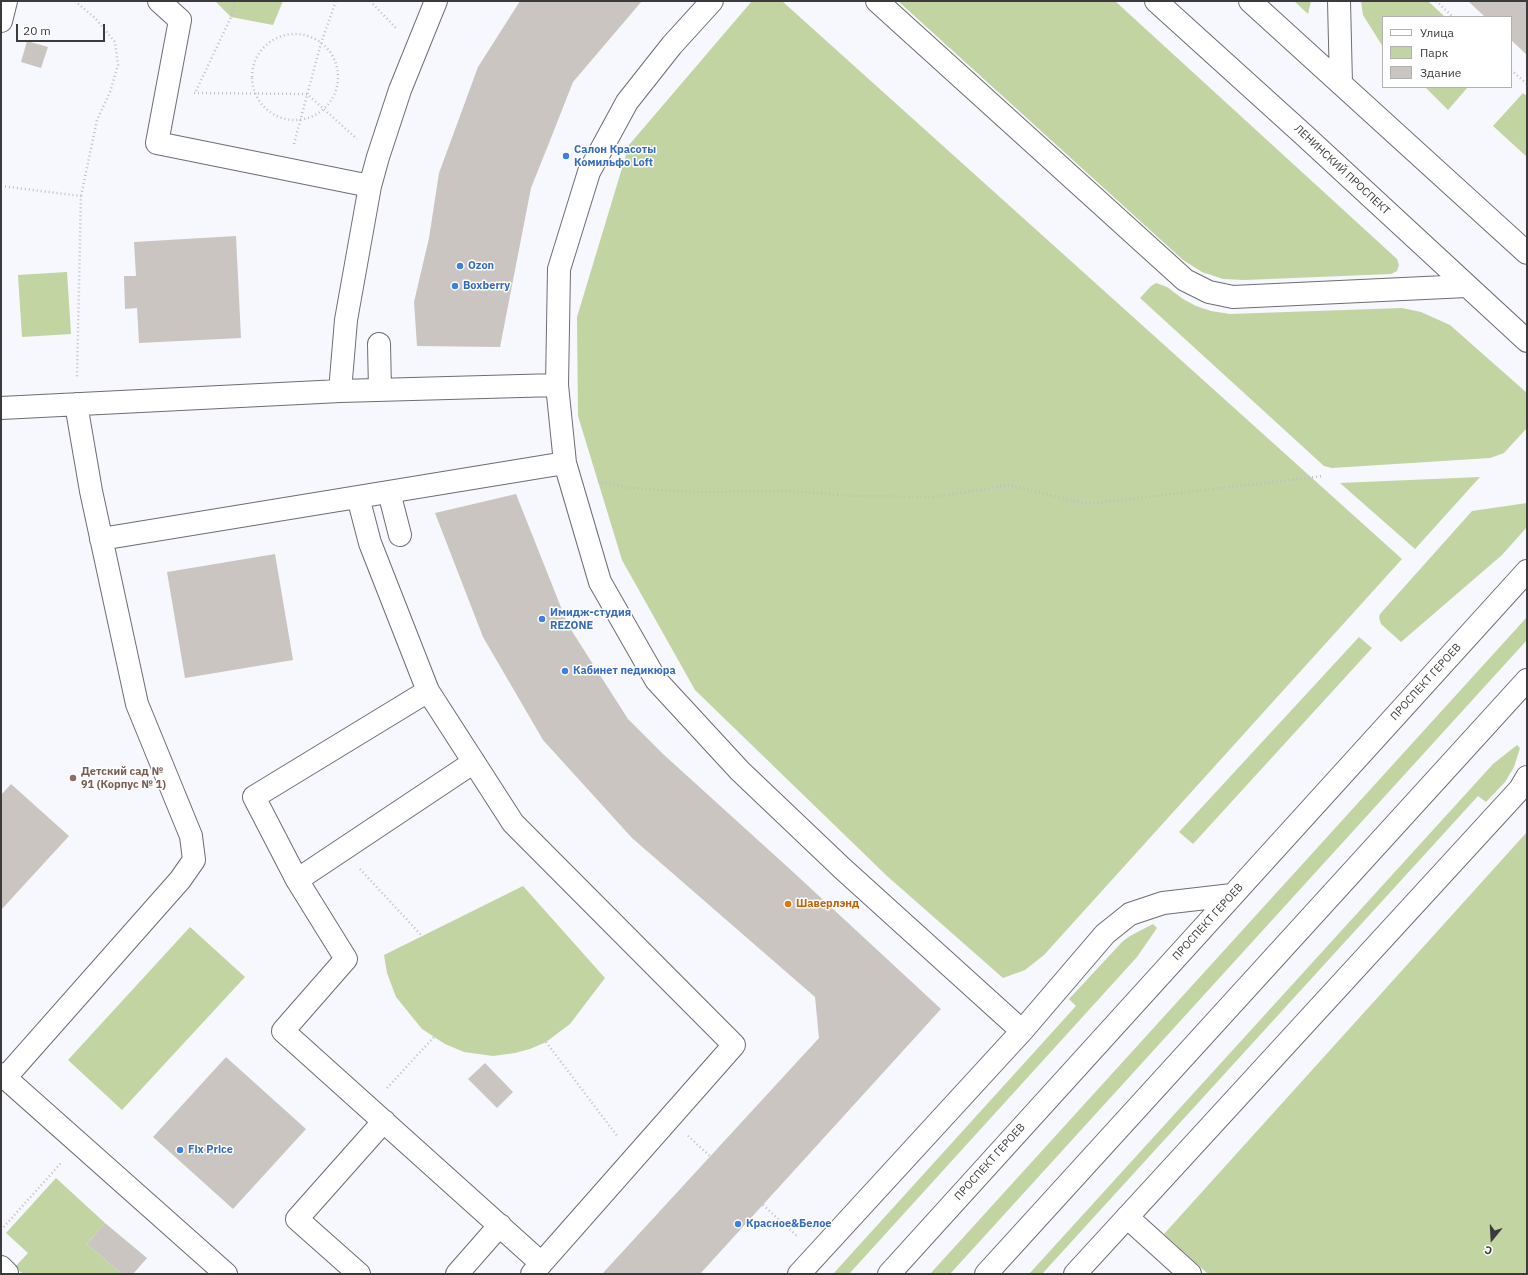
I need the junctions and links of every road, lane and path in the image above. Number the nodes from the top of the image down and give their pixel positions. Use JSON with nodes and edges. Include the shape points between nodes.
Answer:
{"nodes":[{"id":1,"x":6,"y":1,"type":"edge"},
{"id":2,"x":75,"y":1,"type":"edge"},
{"id":3,"x":159,"y":1,"type":"edge"},
{"id":4,"x":235,"y":1,"type":"edge"},
{"id":5,"x":336,"y":1,"type":"edge"},
{"id":6,"x":370,"y":1,"type":"edge"},
{"id":7,"x":436,"y":1,"type":"edge"},
{"id":8,"x":712,"y":1,"type":"edge"},
{"id":9,"x":877,"y":1,"type":"edge"},
{"id":10,"x":1156,"y":1,"type":"edge"},
{"id":11,"x":1250,"y":1,"type":"edge"},
{"id":12,"x":1339,"y":1,"type":"edge"},
{"id":13,"x":1436,"y":1,"type":"edge"},
{"id":14,"x":1452,"y":16,"type":"edge"},
{"id":15,"x":1,"y":21,"type":"edge"},
{"id":16,"x":321,"y":43,"type":"junction"},
{"id":17,"x":416,"y":49,"type":"junction"},
{"id":18,"x":1512,"y":71,"type":"edge"},
{"id":19,"x":1341,"y":84,"type":"junction"},
{"id":20,"x":1527,"y":84,"type":"edge"},
{"id":21,"x":194,"y":93,"type":"junction"},
{"id":22,"x":256,"y":93,"type":"junction"},
{"id":23,"x":307,"y":94,"type":"junction"},
{"id":24,"x":191,"y":100,"type":"dead end"},
{"id":25,"x":323,"y":109,"type":"junction"},
{"id":26,"x":300,"y":119,"type":"junction"},
{"id":27,"x":378,"y":158,"type":"junction"},
{"id":28,"x":287,"y":169,"type":"junction"},
{"id":29,"x":1,"y":186,"type":"edge"},
{"id":30,"x":370,"y":186,"type":"junction"},
{"id":31,"x":81,"y":196,"type":"junction"},
{"id":32,"x":1527,"y":253,"type":"edge"},
{"id":33,"x":1467,"y":286,"type":"junction"},
{"id":34,"x":1527,"y":341,"type":"edge"},
{"id":35,"x":379,"y":344,"type":"dead end"},
{"id":36,"x":557,"y":385,"type":"junction"},
{"id":37,"x":380,"y":390,"type":"junction"},
{"id":38,"x":340,"y":391,"type":"junction"},
{"id":39,"x":76,"y":404,"type":"junction"},
{"id":40,"x":1,"y":408,"type":"edge"},
{"id":41,"x":566,"y":469,"type":"junction"},
{"id":42,"x":1323,"y":476,"type":"dead end"},
{"id":43,"x":390,"y":492,"type":"junction"},
{"id":44,"x":358,"y":497,"type":"junction"},
{"id":45,"x":400,"y":534,"type":"dead end"},
{"id":46,"x":101,"y":539,"type":"junction"},
{"id":47,"x":1527,"y":571,"type":"edge"},
{"id":48,"x":1527,"y":680,"type":"edge"},
{"id":49,"x":428,"y":691,"type":"junction"},
{"id":50,"x":474,"y":762,"type":"junction"},
{"id":51,"x":1527,"y":777,"type":"edge"},
{"id":52,"x":357,"y":866,"type":"dead end"},
{"id":53,"x":297,"y":880,"type":"junction"},
{"id":54,"x":1232,"y":895,"type":"junction"},
{"id":55,"x":422,"y":936,"type":"dead end"},
{"id":56,"x":1022,"y":1031,"type":"junction"},
{"id":57,"x":434,"y":1037,"type":"dead end"},
{"id":58,"x":546,"y":1042,"type":"dead end"},
{"id":59,"x":3,"y":1076,"type":"edge"},
{"id":60,"x":376,"y":1114,"type":"junction"},
{"id":61,"x":78,"y":1143,"type":"junction"},
{"id":62,"x":634,"y":1158,"type":"junction"},
{"id":63,"x":763,"y":1205,"type":"dead end"},
{"id":64,"x":1127,"y":1217,"type":"junction"},
{"id":65,"x":500,"y":1225,"type":"junction"},
{"id":66,"x":1,"y":1230,"type":"edge"},
{"id":67,"x":797,"y":1236,"type":"dead end"},
{"id":68,"x":1,"y":1267,"type":"edge"},
{"id":69,"x":536,"y":1268,"type":"edge"},
{"id":70,"x":215,"y":1270,"type":"edge"},
{"id":71,"x":6,"y":1274,"type":"edge"},
{"id":72,"x":359,"y":1274,"type":"edge"},
{"id":73,"x":457,"y":1274,"type":"edge"},
{"id":74,"x":799,"y":1274,"type":"edge"},
{"id":75,"x":889,"y":1274,"type":"edge"},
{"id":76,"x":986,"y":1274,"type":"edge"},
{"id":77,"x":1075,"y":1274,"type":"edge"},
{"id":78,"x":1190,"y":1274,"type":"edge"}],
"edges":[{"from":1,"to":15,"type":"street"},
{"from":2,"to":31,"type":"path","via":[[95,18],[114,42],[118,65],[110,92],[97,120]]},
{"from":3,"to":28,"type":"street","via":[[180,20],[157,143]]},
{"from":4,"to":21,"type":"path","via":[[231,17]]},
{"from":5,"to":16,"type":"path"},
{"from":6,"to":17,"type":"path"},
{"from":7,"to":17,"type":"street"},
{"from":8,"to":36,"type":"street","via":[[672,44],[627,102],[589,172],[559,269]]},
{"from":9,"to":33,"type":"street","via":[[1185,280],[1209,292],[1233,297]]},
{"from":10,"to":33,"type":"street","name":"ЛЕНИНСКИЙ ПРОСПЕКТ"},
{"from":11,"to":19,"type":"street"},
{"from":12,"to":19,"type":"street"},
{"from":13,"to":14,"type":"path"},
{"from":16,"to":22,"type":"path","via":[[296,33],[278,37],[263,47],[254,62],[252,80]]},
{"from":16,"to":23,"type":"path"},
{"from":16,"to":25,"type":"path","via":[[328,48],[336,64],[338,82],[332,99]]},
{"from":17,"to":27,"type":"street"},
{"from":18,"to":20,"type":"path"},
{"from":19,"to":32,"type":"street"},
{"from":21,"to":22,"type":"path"},
{"from":21,"to":24,"type":"path"},
{"from":22,"to":23,"type":"path"},
{"from":22,"to":26,"type":"path","via":[[269,111],[285,119]]},
{"from":23,"to":25,"type":"path"},
{"from":23,"to":26,"type":"path"},
{"from":25,"to":26,"type":"path"},
{"from":25,"to":27,"type":"path"},
{"from":26,"to":28,"type":"path"},
{"from":27,"to":30,"type":"street"},
{"from":28,"to":30,"type":"street"},
{"from":29,"to":31,"type":"path"},
{"from":30,"to":38,"type":"street","via":[[346,320]]},
{"from":31,"to":39,"type":"path"},
{"from":33,"to":34,"type":"street","name":"ЛЕНИНСКИЙ ПРОСПЕКТ"},
{"from":35,"to":37,"type":"street"},
{"from":36,"to":37,"type":"street"},
{"from":36,"to":41,"type":"street"},
{"from":37,"to":38,"type":"street"},
{"from":38,"to":39,"type":"street"},
{"from":39,"to":40,"type":"street"},
{"from":39,"to":46,"type":"street"},
{"from":41,"to":42,"type":"path","via":[[628,488],[696,492],[788,491],[854,496],[935,497],[1009,485],[1087,504]]},
{"from":41,"to":43,"type":"street"},
{"from":41,"to":56,"type":"street","via":[[600,582],[656,680],[746,776],[843,869]]},
{"from":43,"to":44,"type":"street"},
{"from":43,"to":45,"type":"street"},
{"from":44,"to":46,"type":"street"},
{"from":44,"to":49,"type":"street","via":[[370,543]]},
{"from":46,"to":59,"type":"street","via":[[137,704],[191,836],[194,860],[180,880]]},
{"from":47,"to":54,"type":"street","name":"ПРОСПЕКТ ГЕРОЕВ"},
{"from":48,"to":76,"type":"street"},
{"from":49,"to":50,"type":"street"},
{"from":49,"to":53,"type":"street","via":[[254,797]]},
{"from":50,"to":53,"type":"street"},
{"from":50,"to":62,"type":"street","via":[[513,823],[734,1045]]},
{"from":51,"to":64,"type":"street","via":[[1520,789]]},
{"from":52,"to":55,"type":"path"},
{"from":53,"to":60,"type":"street","via":[[346,959],[283,1031]]},
{"from":54,"to":56,"type":"street","via":[[1162,903],[1130,914],[1105,934]]},
{"from":54,"to":75,"type":"street","name":"ПРОСПЕКТ ГЕРОЕВ"},
{"from":56,"to":74,"type":"street"},
{"from":57,"to":60,"type":"path"},
{"from":58,"to":62,"type":"path"},
{"from":59,"to":61,"type":"street"},
{"from":60,"to":65,"type":"street"},
{"from":60,"to":72,"type":"street","via":[[297,1219]]},
{"from":61,"to":66,"type":"path"},
{"from":61,"to":70,"type":"street"},
{"from":62,"to":69,"type":"street"},
{"from":63,"to":67,"type":"path"},
{"from":64,"to":77,"type":"street"},
{"from":64,"to":78,"type":"street"},
{"from":65,"to":69,"type":"street"},
{"from":65,"to":73,"type":"street"},
{"from":68,"to":71,"type":"street"}]}
